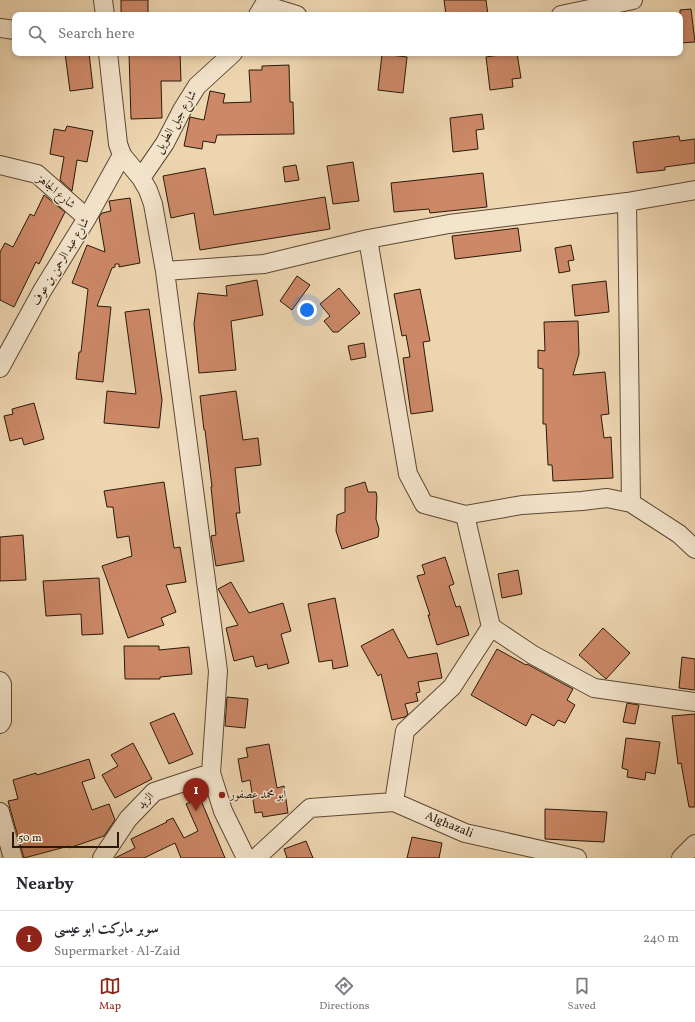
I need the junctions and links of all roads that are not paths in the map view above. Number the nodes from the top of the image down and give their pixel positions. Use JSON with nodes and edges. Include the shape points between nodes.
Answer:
{"nodes":[{"id":1,"x":103,"y":0,"type":"edge"},
{"id":2,"x":633,"y":0,"type":"edge"},
{"id":3,"x":263,"y":7,"type":"edge"},
{"id":4,"x":105,"y":12,"type":"edge"},
{"id":5,"x":284,"y":12,"type":"edge"},
{"id":6,"x":575,"y":12,"type":"edge"},
{"id":7,"x":0,"y":28,"type":"edge"},
{"id":8,"x":12,"y":30,"type":"edge"},
{"id":9,"x":108,"y":56,"type":"edge"},
{"id":10,"x":230,"y":56,"type":"edge"},
{"id":11,"x":122,"y":155,"type":"junction"},
{"id":12,"x":0,"y":165,"type":"edge"},
{"id":13,"x":141,"y":178,"type":"junction"},
{"id":14,"x":695,"y":190,"type":"edge"},
{"id":15,"x":627,"y":202,"type":"junction"},
{"id":16,"x":87,"y":218,"type":"junction"},
{"id":17,"x":368,"y":239,"type":"junction"},
{"id":18,"x":165,"y":271,"type":"junction"},
{"id":19,"x":0,"y":368,"type":"edge"},
{"id":20,"x":631,"y":503,"type":"junction"},
{"id":21,"x":465,"y":515,"type":"junction"},
{"id":22,"x":695,"y":549,"type":"edge"},
{"id":23,"x":491,"y":628,"type":"junction"},
{"id":24,"x":0,"y":680,"type":"edge"},
{"id":25,"x":695,"y":702,"type":"edge"},
{"id":26,"x":0,"y":724,"type":"edge"},
{"id":27,"x":211,"y":773,"type":"junction"},
{"id":28,"x":394,"y":802,"type":"junction"},
{"id":29,"x":0,"y":812,"type":"edge"},
{"id":30,"x":695,"y":844,"type":"edge"},
{"id":31,"x":12,"y":858,"type":"edge"},
{"id":32,"x":102,"y":858,"type":"edge"},
{"id":33,"x":246,"y":858,"type":"edge"},
{"id":34,"x":256,"y":858,"type":"edge"},
{"id":35,"x":577,"y":858,"type":"edge"},
{"id":36,"x":681,"y":858,"type":"edge"}],
"edges":[{"from":1,"to":4,"type":"street"},
{"from":2,"to":6,"type":"street"},
{"from":3,"to":5,"type":"street"},
{"from":7,"to":8,"type":"street"},
{"from":9,"to":11,"type":"street","via":[[118,144]]},
{"from":10,"to":13,"type":"street","name":"شارع جبل الطويل","via":[[197,86],[165,143]]},
{"from":11,"to":13,"type":"street"},
{"from":11,"to":16,"type":"street","name":"شارع عبد الرحمن بن عوف"},
{"from":12,"to":16,"type":"street","name":"شارع الجاهز","via":[[37,174]]},
{"from":13,"to":18,"type":"street","via":[[153,204]]},
{"from":14,"to":15,"type":"street"},
{"from":15,"to":17,"type":"street","via":[[449,224]]},
{"from":15,"to":20,"type":"street"},
{"from":16,"to":19,"type":"street","name":"شارع عبد الرحمن بن عوف","via":[[42,291]]},
{"from":17,"to":18,"type":"street","via":[[264,264]]},
{"from":17,"to":21,"type":"street","via":[[408,474],[424,504]]},
{"from":18,"to":27,"type":"street","via":[[218,671]]},
{"from":20,"to":21,"type":"street","via":[[607,498],[522,505]]},
{"from":20,"to":22,"type":"street","via":[[679,534]]},
{"from":21,"to":23,"type":"street"},
{"from":23,"to":25,"type":"street","via":[[533,655],[594,688]]},
{"from":23,"to":28,"type":"street","via":[[452,687],[405,731]]},
{"from":24,"to":26,"type":"street"},
{"from":27,"to":32,"type":"street","name":"الزيد","via":[[154,792],[128,819]]},
{"from":27,"to":33,"type":"street","via":[[223,811]]},
{"from":28,"to":34,"type":"street","via":[[310,808]]},
{"from":28,"to":35,"type":"street","name":"Alghazali","via":[[465,833]]},
{"from":29,"to":31,"type":"street"},
{"from":30,"to":36,"type":"street"}]}
